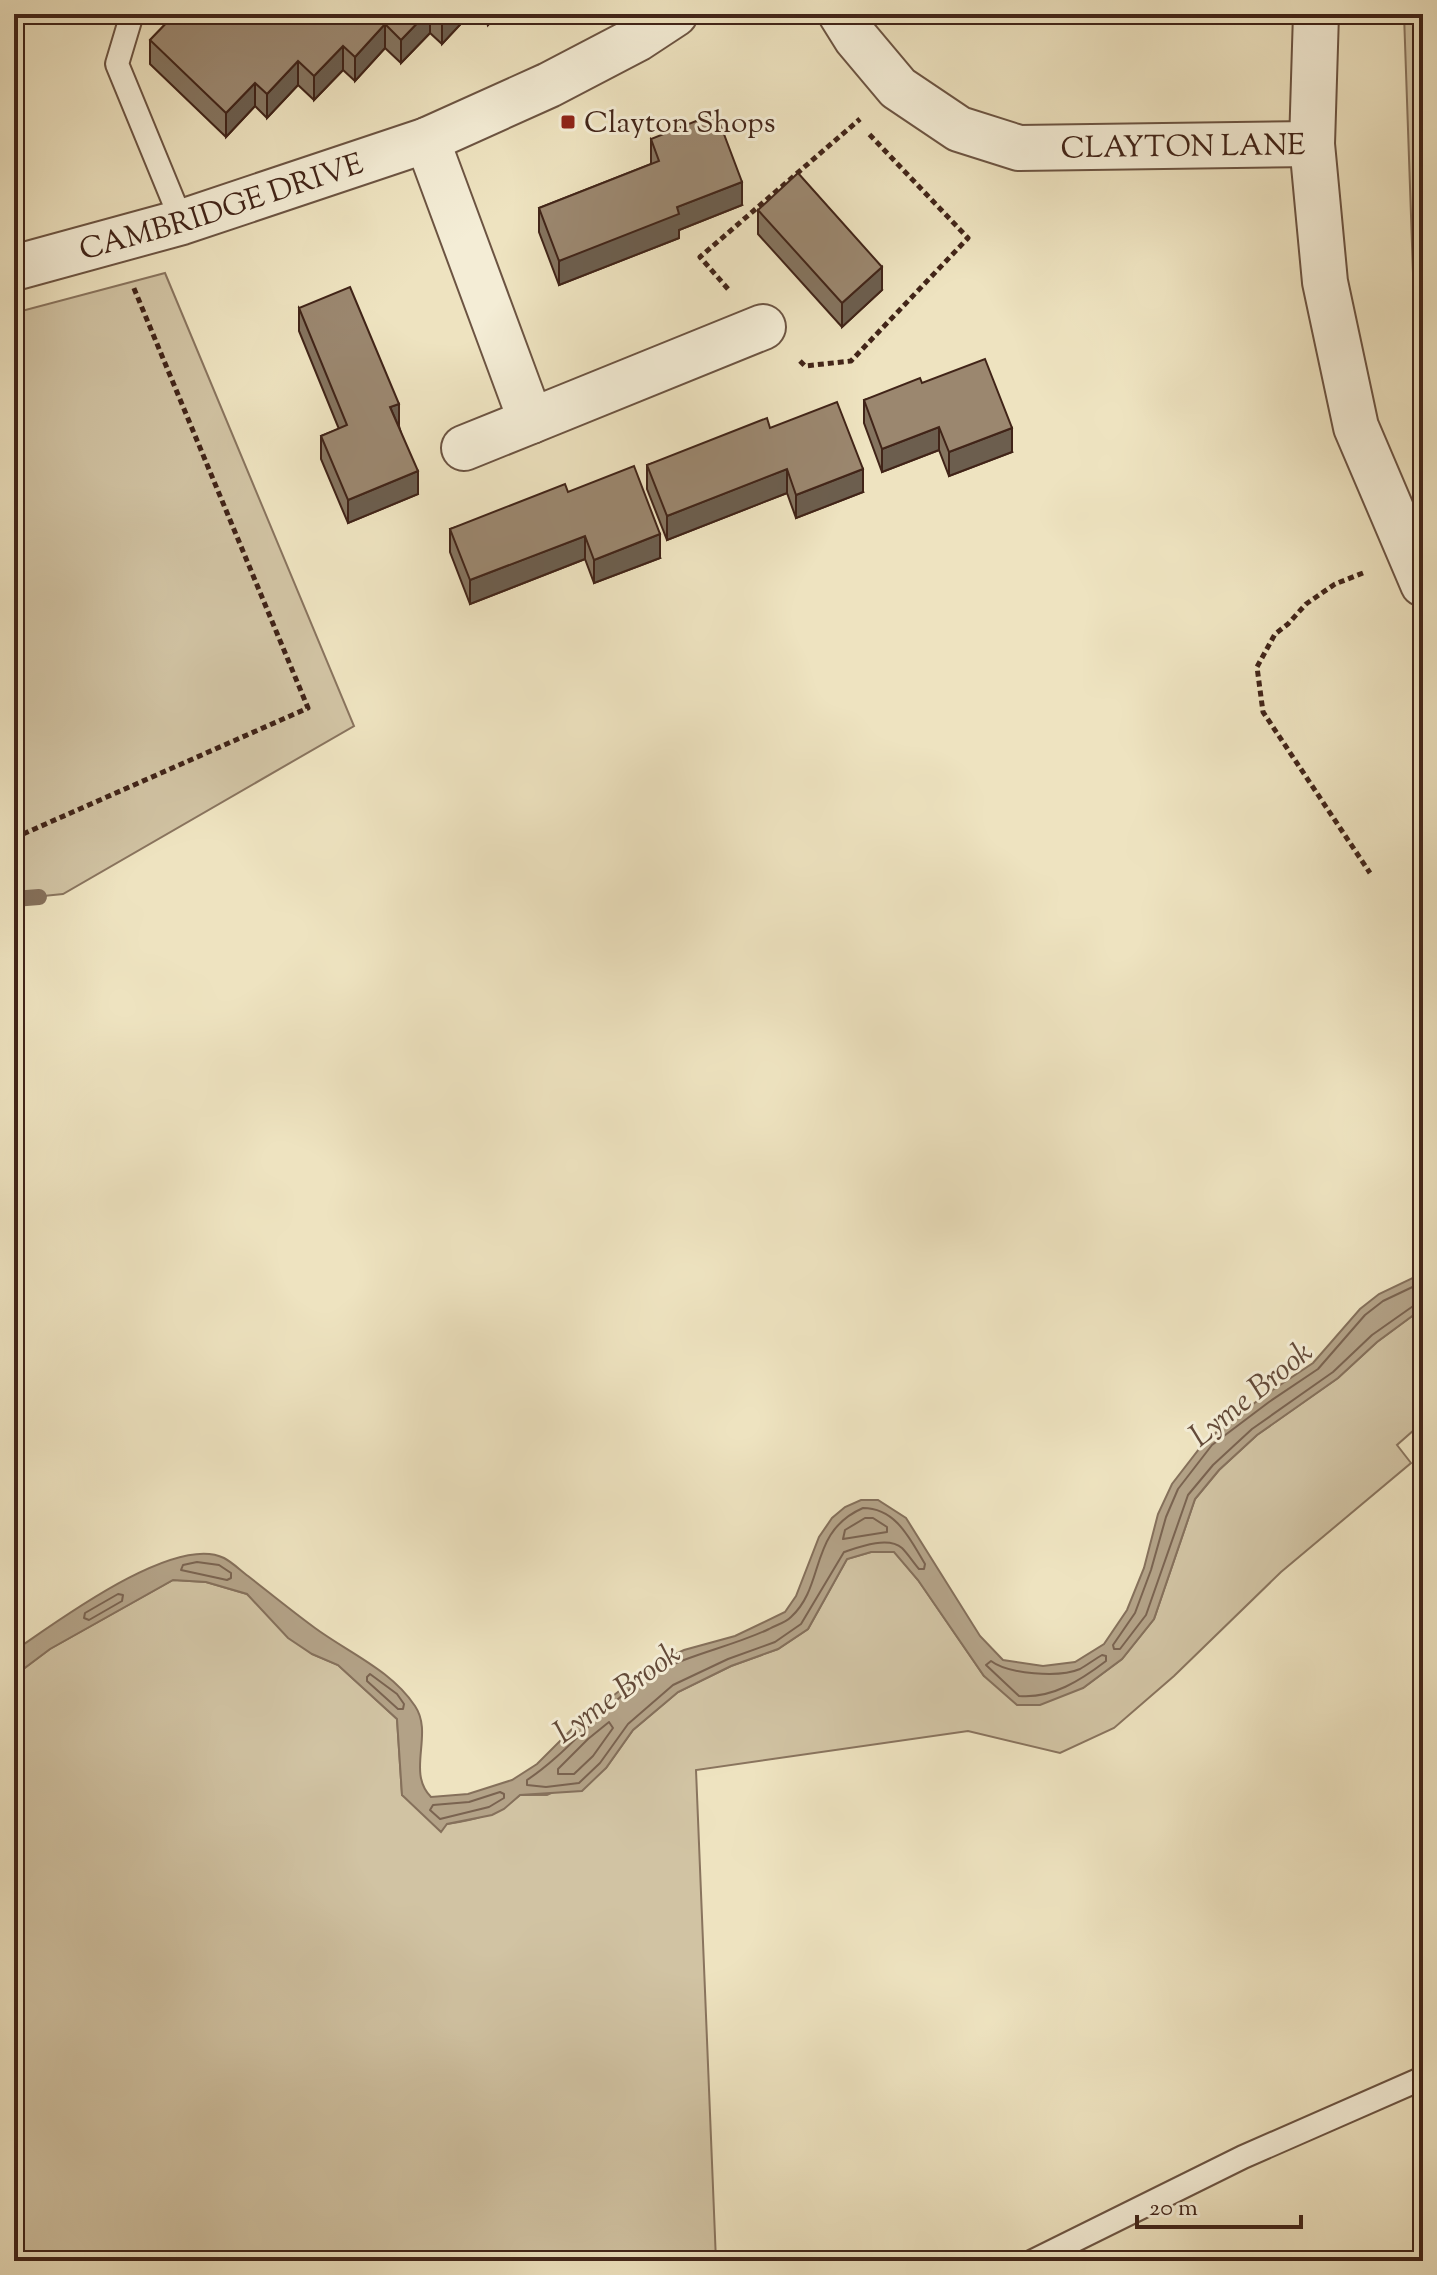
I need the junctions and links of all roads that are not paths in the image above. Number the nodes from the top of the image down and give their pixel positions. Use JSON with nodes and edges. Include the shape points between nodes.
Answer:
{"nodes":[{"id":1,"x":132,"y":14,"type":"edge"},
{"id":2,"x":675,"y":14,"type":"edge"},
{"id":3,"x":841,"y":14,"type":"edge"},
{"id":4,"x":1316,"y":14,"type":"edge"},
{"id":5,"x":427,"y":140,"type":"junction"},
{"id":6,"x":1312,"y":144,"type":"junction"},
{"id":7,"x":182,"y":222,"type":"junction"},
{"id":8,"x":14,"y":268,"type":"edge"},
{"id":9,"x":763,"y":327,"type":"road end"},
{"id":10,"x":531,"y":421,"type":"junction"},
{"id":11,"x":464,"y":448,"type":"dead end"},
{"id":12,"x":1416,"y":570,"type":"edge"},
{"id":13,"x":1423,"y":2078,"type":"edge"},
{"id":14,"x":1033,"y":2261,"type":"edge"}],
"edges":[{"from":1,"to":7,"type":"lane","via":[[117,64]]},
{"from":2,"to":5,"type":"street","name":"CAMBRIDGE DRIVE","via":[[549,85]]},
{"from":3,"to":6,"type":"street","name":"CLAYTON LANE","via":[[898,88],[959,129],[1019,148]]},
{"from":4,"to":6,"type":"street"},
{"from":5,"to":7,"type":"street","name":"CAMBRIDGE DRIVE"},
{"from":5,"to":10,"type":"street"},
{"from":6,"to":12,"type":"street","name":"CLAYTON LANE","via":[[1325,282],[1356,427]]},
{"from":7,"to":8,"type":"street","name":"CAMBRIDGE DRIVE"},
{"from":9,"to":10,"type":"street"},
{"from":10,"to":11,"type":"street"},
{"from":13,"to":14,"type":"lane","via":[[1243,2157]]}]}
